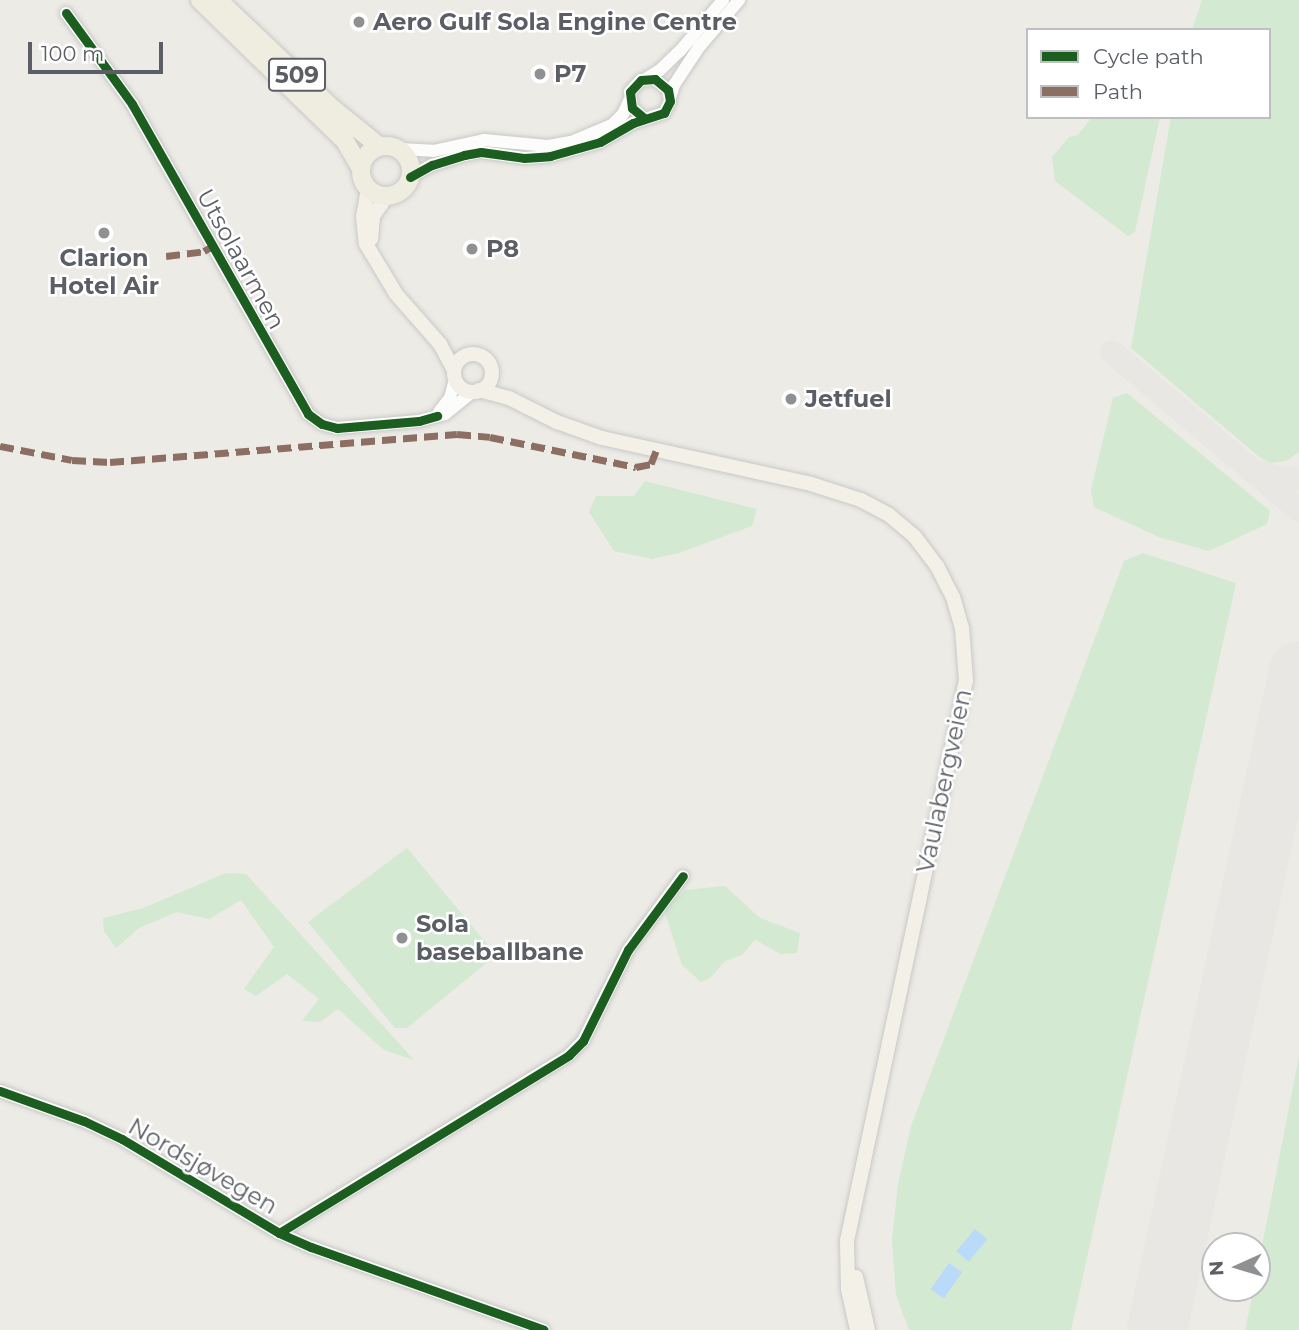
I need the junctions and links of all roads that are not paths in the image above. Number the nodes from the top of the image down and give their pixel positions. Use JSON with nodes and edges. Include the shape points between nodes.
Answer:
{"nodes":[{"id":1,"x":200,"y":0,"type":"edge"},
{"id":2,"x":218,"y":0,"type":"edge"},
{"id":3,"x":723,"y":0,"type":"edge"},
{"id":4,"x":739,"y":0,"type":"edge"},
{"id":5,"x":66,"y":13,"type":"dead end"},
{"id":6,"x":647,"y":78,"type":"junction"},
{"id":7,"x":670,"y":98,"type":"junction"},
{"id":8,"x":629,"y":101,"type":"junction"},
{"id":9,"x":645,"y":118,"type":"junction"},
{"id":10,"x":379,"y":146,"type":"junction"},
{"id":11,"x":400,"y":149,"type":"junction"},
{"id":12,"x":360,"y":169,"type":"junction"},
{"id":13,"x":410,"y":177,"type":"junction"},
{"id":14,"x":368,"y":189,"type":"junction"},
{"id":15,"x":387,"y":196,"type":"junction"},
{"id":16,"x":373,"y":254,"type":"junction"},
{"id":17,"x":440,"y":344,"type":"junction"},
{"id":18,"x":470,"y":354,"type":"junction"},
{"id":19,"x":491,"y":369,"type":"junction"},
{"id":20,"x":455,"y":374,"type":"junction"},
{"id":21,"x":476,"y":391,"type":"junction"},
{"id":22,"x":509,"y":398,"type":"junction"},
{"id":23,"x":437,"y":416,"type":"junction"},
{"id":24,"x":683,"y":876,"type":"dead end"},
{"id":25,"x":0,"y":1091,"type":"edge"},
{"id":26,"x":854,"y":1212,"type":"junction"},
{"id":27,"x":279,"y":1233,"type":"junction"},
{"id":28,"x":544,"y":1330,"type":"edge"},
{"id":29,"x":857,"y":1330,"type":"edge"},
{"id":30,"x":869,"y":1330,"type":"edge"}],
"edges":[{"from":1,"to":12,"type":"highway","number":"509","via":[[345,141]]},
{"from":2,"to":10,"type":"highway","number":"509"},
{"from":3,"to":6,"type":"street","via":[[680,51]]},
{"from":4,"to":7,"type":"street","via":[[699,47]]},
{"from":5,"to":23,"type":"street","name":"Utsolaarmen","via":[[132,104],[308,414],[337,428]]},
{"from":6,"to":7,"type":"street","via":[[663,83]]},
{"from":6,"to":8,"type":"street","via":[[633,87]]},
{"from":7,"to":9,"type":"street","via":[[664,113]]},
{"from":8,"to":9,"type":"street"},
{"from":8,"to":11,"type":"street","via":[[612,125],[548,146],[484,140],[433,151]]},
{"from":9,"to":13,"type":"street","via":[[575,150],[524,158],[481,152],[432,164]]},
{"from":10,"to":11,"type":"highway"},
{"from":10,"to":12,"type":"highway","via":[[363,159]]},
{"from":11,"to":13,"type":"highway","via":[[411,167]]},
{"from":12,"to":14,"type":"highway","number":"509"},
{"from":13,"to":15,"type":"highway","via":[[398,193]]},
{"from":14,"to":15,"type":"highway"},
{"from":14,"to":16,"type":"main road","via":[[363,232]]},
{"from":15,"to":16,"type":"main road","via":[[373,216]]},
{"from":16,"to":17,"type":"main road","via":[[396,294]]},
{"from":17,"to":18,"type":"main road"},
{"from":17,"to":20,"type":"main road"},
{"from":18,"to":19,"type":"main road","via":[[484,357]]},
{"from":18,"to":20,"type":"main road","via":[[461,358]]},
{"from":19,"to":21,"type":"main road","via":[[489,382]]},
{"from":19,"to":22,"type":"main road"},
{"from":20,"to":21,"type":"main road","via":[[464,389]]},
{"from":20,"to":23,"type":"street","via":[[450,398]]},
{"from":21,"to":22,"type":"main road","name":"Vaulabergveien"},
{"from":21,"to":23,"type":"street","name":"Utsolaarmen"},
{"from":22,"to":26,"type":"main road","name":"Vaulabergveien","via":[[611,441],[811,484],[861,500],[915,537],[953,597],[965,648],[964,690]]},
{"from":24,"to":27,"type":"street","via":[[628,950],[583,1041],[569,1055]]},
{"from":25,"to":27,"type":"street","name":"Nordsjøvegen","via":[[122,1139]]},
{"from":26,"to":29,"type":"main road","name":"Vaulabergveien","via":[[847,1266]]},
{"from":26,"to":30,"type":"main road","name":"Vaulabergveien","via":[[857,1286]]},
{"from":27,"to":28,"type":"street","name":"Nordsjøvegen"}]}
